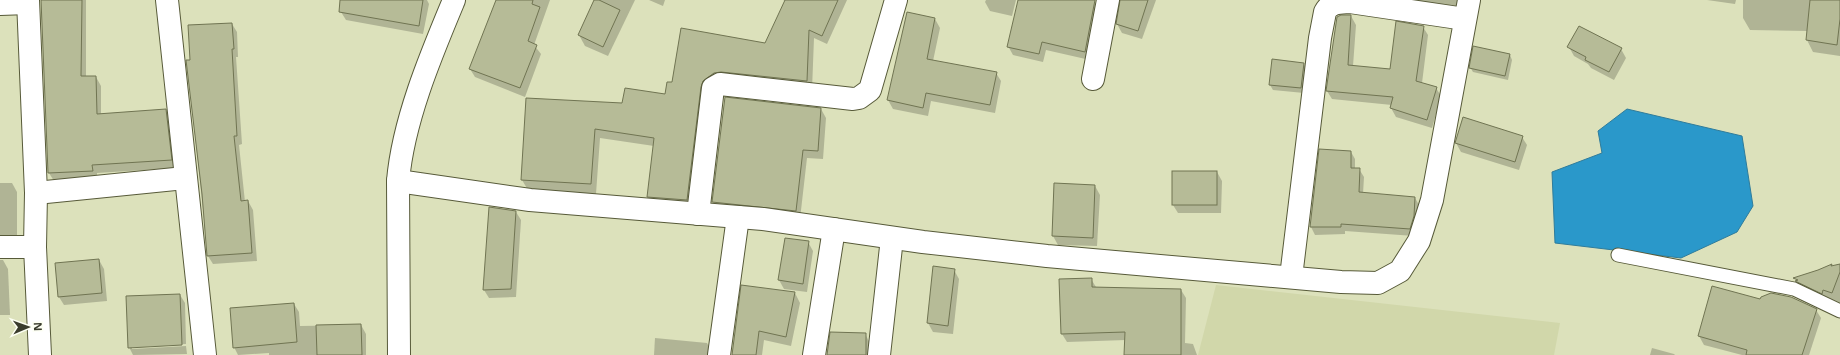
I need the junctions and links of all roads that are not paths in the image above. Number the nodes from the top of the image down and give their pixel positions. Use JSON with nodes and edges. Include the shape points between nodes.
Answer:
{"nodes":[{"id":1,"x":167,"y":0,"type":"edge"},
{"id":2,"x":454,"y":0,"type":"edge"},
{"id":3,"x":896,"y":0,"type":"edge"},
{"id":4,"x":1108,"y":0,"type":"edge"},
{"id":5,"x":28,"y":2,"type":"edge"},
{"id":6,"x":0,"y":4,"type":"edge"},
{"id":7,"x":1467,"y":9,"type":"edge"},
{"id":8,"x":1093,"y":79,"type":"dead end"},
{"id":9,"x":186,"y":178,"type":"junction"},
{"id":10,"x":398,"y":181,"type":"junction"},
{"id":11,"x":36,"y":193,"type":"junction"},
{"id":12,"x":698,"y":214,"type":"junction"},
{"id":13,"x":738,"y":217,"type":"junction"},
{"id":14,"x":834,"y":229,"type":"junction"},
{"id":15,"x":892,"y":238,"type":"junction"},
{"id":16,"x":0,"y":247,"type":"edge"},
{"id":17,"x":35,"y":247,"type":"junction"},
{"id":18,"x":1618,"y":255,"type":"dead end"},
{"id":19,"x":1291,"y":276,"type":"junction"},
{"id":20,"x":1840,"y":311,"type":"edge"},
{"id":21,"x":40,"y":355,"type":"edge"},
{"id":22,"x":205,"y":355,"type":"edge"},
{"id":23,"x":399,"y":355,"type":"edge"},
{"id":24,"x":719,"y":355,"type":"edge"},
{"id":25,"x":814,"y":355,"type":"edge"},
{"id":26,"x":879,"y":355,"type":"edge"}],
"edges":[{"from":1,"to":9,"type":"street"},
{"from":2,"to":10,"type":"street","via":[[429,61],[400,155]]},
{"from":3,"to":12,"type":"street","via":[[870,90],[859,98],[720,84],[713,88]]},
{"from":4,"to":8,"type":"street"},
{"from":5,"to":6,"type":"street"},
{"from":5,"to":11,"type":"street"},
{"from":7,"to":19,"type":"street","via":[[1432,200],[1420,241],[1400,271],[1378,283]]},
{"from":7,"to":19,"type":"street","via":[[1350,2],[1337,3],[1324,12]]},
{"from":9,"to":11,"type":"street"},
{"from":9,"to":22,"type":"street"},
{"from":10,"to":12,"type":"street","via":[[530,200]]},
{"from":10,"to":23,"type":"street"},
{"from":11,"to":17,"type":"street"},
{"from":12,"to":13,"type":"street"},
{"from":13,"to":14,"type":"street"},
{"from":13,"to":24,"type":"street"},
{"from":14,"to":15,"type":"street"},
{"from":14,"to":25,"type":"street"},
{"from":15,"to":19,"type":"street","via":[[1047,256]]},
{"from":15,"to":26,"type":"street"},
{"from":16,"to":17,"type":"street"},
{"from":17,"to":21,"type":"street"},
{"from":18,"to":20,"type":"lane","via":[[1794,289]]}]}
